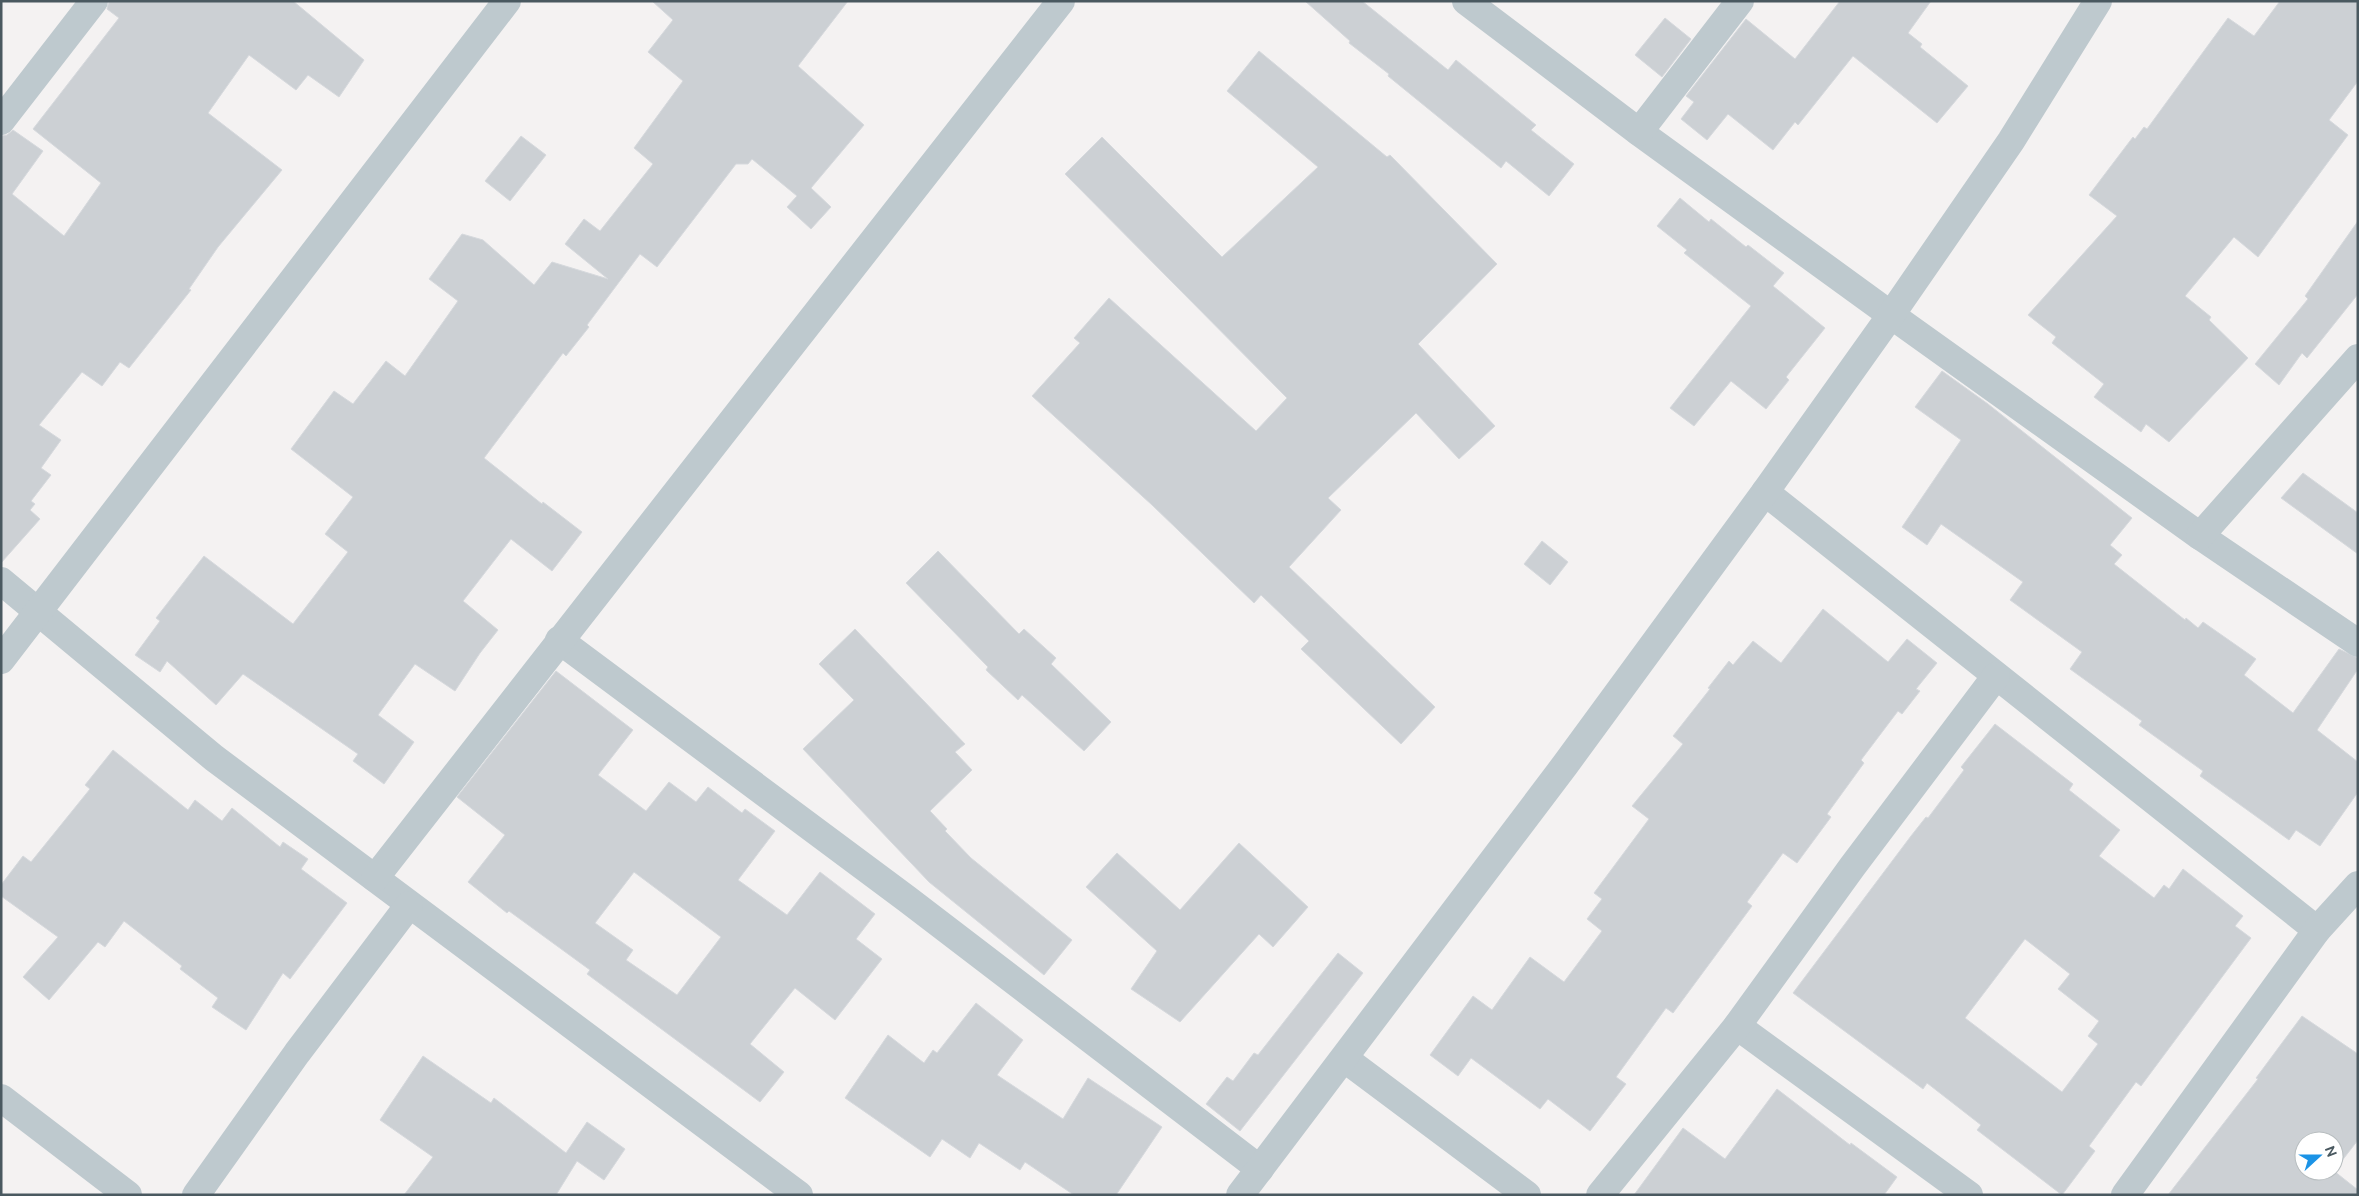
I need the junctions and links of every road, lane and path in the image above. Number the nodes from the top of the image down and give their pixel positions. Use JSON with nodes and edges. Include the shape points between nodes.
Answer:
{"nodes":[{"id":1,"x":94,"y":1,"type":"edge"},
{"id":2,"x":507,"y":1,"type":"edge"},
{"id":3,"x":1061,"y":1,"type":"edge"},
{"id":4,"x":1466,"y":1,"type":"edge"},
{"id":5,"x":1740,"y":1,"type":"edge"},
{"id":6,"x":2098,"y":1,"type":"edge"},
{"id":7,"x":1,"y":121,"type":"edge"},
{"id":8,"x":1639,"y":132,"type":"junction"},
{"id":9,"x":1891,"y":315,"type":"junction"},
{"id":10,"x":2358,"y":358,"type":"edge"},
{"id":11,"x":1765,"y":492,"type":"junction"},
{"id":12,"x":2200,"y":536,"type":"junction"},
{"id":13,"x":1,"y":581,"type":"edge"},
{"id":14,"x":38,"y":610,"type":"junction"},
{"id":15,"x":559,"y":640,"type":"junction"},
{"id":16,"x":2358,"y":643,"type":"edge"},
{"id":17,"x":1,"y":660,"type":"edge"},
{"id":18,"x":1996,"y":676,"type":"junction"},
{"id":19,"x":375,"y":878,"type":"junction"},
{"id":20,"x":2358,"y":884,"type":"edge"},
{"id":21,"x":409,"y":905,"type":"junction"},
{"id":22,"x":2317,"y":930,"type":"junction"},
{"id":23,"x":1737,"y":1026,"type":"junction"},
{"id":24,"x":1345,"y":1059,"type":"junction"},
{"id":25,"x":1,"y":1098,"type":"edge"},
{"id":26,"x":1260,"y":1169,"type":"junction"},
{"id":27,"x":128,"y":1195,"type":"edge"},
{"id":28,"x":196,"y":1195,"type":"edge"},
{"id":29,"x":799,"y":1195,"type":"edge"},
{"id":30,"x":1240,"y":1195,"type":"edge"},
{"id":31,"x":1527,"y":1195,"type":"edge"},
{"id":32,"x":1600,"y":1195,"type":"edge"},
{"id":33,"x":1969,"y":1195,"type":"edge"},
{"id":34,"x":2125,"y":1195,"type":"edge"}],
"edges":[{"from":1,"to":7,"type":"street"},
{"from":2,"to":14,"type":"street"},
{"from":3,"to":15,"type":"street"},
{"from":4,"to":8,"type":"street"},
{"from":5,"to":8,"type":"street"},
{"from":6,"to":9,"type":"street","via":[[2011,141]]},
{"from":8,"to":9,"type":"street"},
{"from":9,"to":11,"type":"street"},
{"from":9,"to":12,"type":"street"},
{"from":10,"to":12,"type":"street"},
{"from":11,"to":18,"type":"street"},
{"from":11,"to":24,"type":"street"},
{"from":12,"to":16,"type":"street"},
{"from":13,"to":14,"type":"street"},
{"from":14,"to":17,"type":"street"},
{"from":14,"to":19,"type":"street","via":[[214,758]]},
{"from":15,"to":19,"type":"street"},
{"from":15,"to":26,"type":"street","via":[[907,899]]},
{"from":18,"to":22,"type":"street"},
{"from":18,"to":23,"type":"street"},
{"from":19,"to":21,"type":"street"},
{"from":20,"to":22,"type":"street"},
{"from":21,"to":28,"type":"street"},
{"from":21,"to":29,"type":"street"},
{"from":22,"to":34,"type":"street"},
{"from":23,"to":32,"type":"street"},
{"from":23,"to":33,"type":"street"},
{"from":24,"to":26,"type":"street"},
{"from":24,"to":31,"type":"street"},
{"from":25,"to":27,"type":"street"},
{"from":26,"to":30,"type":"street"}]}
